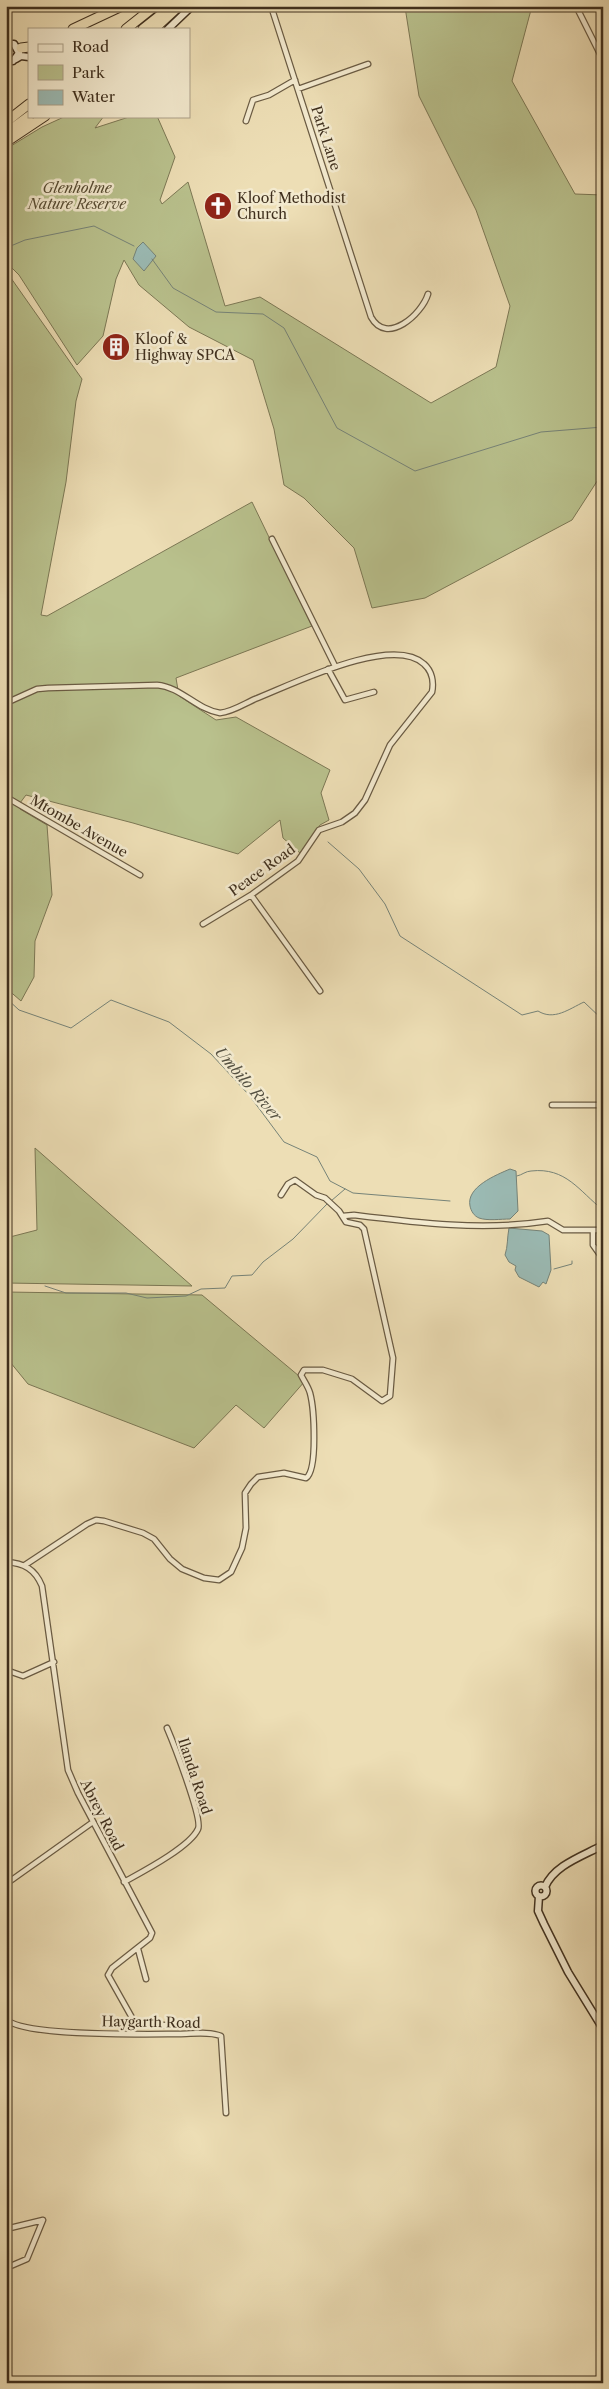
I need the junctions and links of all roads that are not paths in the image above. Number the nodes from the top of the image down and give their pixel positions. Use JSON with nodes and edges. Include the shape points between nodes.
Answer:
{"nodes":[{"id":1,"x":122,"y":6,"type":"edge"},
{"id":2,"x":155,"y":6,"type":"edge"},
{"id":3,"x":172,"y":6,"type":"edge"},
{"id":4,"x":179,"y":6,"type":"edge"},
{"id":5,"x":192,"y":6,"type":"edge"},
{"id":6,"x":271,"y":6,"type":"edge"},
{"id":7,"x":576,"y":6,"type":"edge"},
{"id":8,"x":75,"y":28,"type":"edge"},
{"id":9,"x":127,"y":28,"type":"edge"},
{"id":10,"x":144,"y":28,"type":"edge"},
{"id":11,"x":155,"y":28,"type":"edge"},
{"id":12,"x":169,"y":28,"type":"edge"},
{"id":13,"x":6,"y":44,"type":"edge"},
{"id":14,"x":24,"y":48,"type":"edge"},
{"id":15,"x":28,"y":57,"type":"edge"},
{"id":16,"x":10,"y":60,"type":"edge"},
{"id":17,"x":603,"y":60,"type":"edge"},
{"id":18,"x":368,"y":64,"type":"dead end"},
{"id":19,"x":6,"y":71,"type":"edge"},
{"id":20,"x":295,"y":80,"type":"junction"},
{"id":21,"x":298,"y":89,"type":"junction"},
{"id":22,"x":28,"y":105,"type":"edge"},
{"id":23,"x":28,"y":117,"type":"edge"},
{"id":24,"x":42,"y":118,"type":"edge"},
{"id":25,"x":246,"y":121,"type":"dead end"},
{"id":26,"x":6,"y":122,"type":"edge"},
{"id":27,"x":6,"y":134,"type":"edge"},
{"id":28,"x":6,"y":142,"type":"edge"},
{"id":29,"x":428,"y":294,"type":"dead end"},
{"id":30,"x":272,"y":539,"type":"dead end"},
{"id":31,"x":336,"y":666,"type":"junction"},
{"id":32,"x":328,"y":669,"type":"junction"},
{"id":33,"x":374,"y":692,"type":"dead end"},
{"id":34,"x":6,"y":703,"type":"edge"},
{"id":35,"x":6,"y":797,"type":"edge"},
{"id":36,"x":140,"y":875,"type":"dead end"},
{"id":37,"x":251,"y":895,"type":"junction"},
{"id":38,"x":203,"y":924,"type":"dead end"},
{"id":39,"x":320,"y":991,"type":"dead end"},
{"id":40,"x":552,"y":1105,"type":"dead end"},
{"id":41,"x":603,"y":1105,"type":"edge"},
{"id":42,"x":281,"y":1195,"type":"dead end"},
{"id":43,"x":343,"y":1216,"type":"junction"},
{"id":44,"x":603,"y":1230,"type":"edge"},
{"id":45,"x":593,"y":1231,"type":"junction"},
{"id":46,"x":603,"y":1260,"type":"edge"},
{"id":47,"x":6,"y":1562,"type":"edge"},
{"id":48,"x":25,"y":1565,"type":"junction"},
{"id":49,"x":54,"y":1662,"type":"junction"},
{"id":50,"x":6,"y":1670,"type":"edge"},
{"id":51,"x":167,"y":1728,"type":"dead end"},
{"id":52,"x":94,"y":1822,"type":"junction"},
{"id":53,"x":603,"y":1846,"type":"edge"},
{"id":54,"x":124,"y":1882,"type":"junction"},
{"id":55,"x":6,"y":1884,"type":"edge"},
{"id":56,"x":138,"y":1949,"type":"junction"},
{"id":57,"x":146,"y":1979,"type":"dead end"},
{"id":58,"x":6,"y":2019,"type":"edge"},
{"id":59,"x":177,"y":2026,"type":"dead end"},
{"id":60,"x":603,"y":2029,"type":"edge"},
{"id":61,"x":226,"y":2113,"type":"dead end"},
{"id":62,"x":6,"y":2229,"type":"edge"},
{"id":63,"x":6,"y":2268,"type":"edge"}],
"edges":[{"from":1,"to":8,"type":"highway"},
{"from":2,"to":9,"type":"highway"},
{"from":3,"to":10,"type":"highway"},
{"from":4,"to":11,"type":"highway"},
{"from":5,"to":12,"type":"street"},
{"from":6,"to":20,"type":"street","name":"Park Lane"},
{"from":7,"to":17,"type":"street"},
{"from":13,"to":14,"type":"street"},
{"from":14,"to":16,"type":"street"},
{"from":15,"to":16,"type":"street"},
{"from":16,"to":19,"type":"highway"},
{"from":18,"to":21,"type":"street"},
{"from":20,"to":21,"type":"street","name":"Park Lane"},
{"from":20,"to":25,"type":"street","via":[[252,100]]},
{"from":21,"to":29,"type":"street","name":"Park Lane","via":[[374,322],[384,327],[403,325],[421,310]]},
{"from":22,"to":26,"type":"highway"},
{"from":23,"to":27,"type":"highway"},
{"from":24,"to":28,"type":"highway"},
{"from":30,"to":31,"type":"street"},
{"from":31,"to":32,"type":"street","name":"Peace Road"},
{"from":31,"to":37,"type":"street","name":"Peace Road","via":[[393,654],[408,655],[429,669],[432,692],[390,745],[365,800],[355,813],[342,822],[319,830],[302,858]]},
{"from":32,"to":33,"type":"street","via":[[346,701]]},
{"from":32,"to":34,"type":"street","name":"Peace Road","via":[[220,713],[171,688],[157,685],[48,688]]},
{"from":35,"to":36,"type":"street","name":"Mtombe Avenue"},
{"from":37,"to":38,"type":"street","name":"Peace Road"},
{"from":37,"to":39,"type":"street"},
{"from":40,"to":41,"type":"street"},
{"from":42,"to":43,"type":"street","via":[[288,1184],[300,1181],[316,1195],[325,1198]]},
{"from":43,"to":45,"type":"street","via":[[440,1226],[523,1225],[548,1221],[564,1230]]},
{"from":43,"to":48,"type":"street","via":[[346,1222],[362,1227],[369,1244],[393,1352],[391,1394],[382,1401],[352,1379],[323,1370],[305,1369],[301,1375],[310,1394],[314,1424],[309,1475],[303,1478],[284,1473],[258,1477],[245,1494],[246,1528],[242,1548],[231,1572],[219,1580],[204,1578],[182,1569],[149,1536],[98,1520]]},
{"from":44,"to":45,"type":"street"},
{"from":45,"to":46,"type":"street","via":[[593,1245]]},
{"from":47,"to":48,"type":"street"},
{"from":48,"to":49,"type":"street","name":"Abrey Road","via":[[42,1586]]},
{"from":49,"to":50,"type":"street","via":[[23,1676]]},
{"from":49,"to":52,"type":"street","name":"Abrey Road","via":[[66,1765]]},
{"from":51,"to":54,"type":"street","name":"Ilanda Road","via":[[199,1828],[158,1864]]},
{"from":52,"to":54,"type":"street","name":"Abrey Road"},
{"from":52,"to":55,"type":"street"},
{"from":53,"to":60,"type":"street","via":[[553,1874],[545,1887],[546,1893],[539,1896],[538,1911],[568,1972]]},
{"from":54,"to":56,"type":"street","name":"Abrey Road","via":[[152,1932]]},
{"from":56,"to":57,"type":"street"},
{"from":56,"to":59,"type":"street","name":"Abrey Road","via":[[112,1968],[108,1975],[135,2023]]},
{"from":58,"to":61,"type":"street","name":"Haygarth Road","via":[[12,2025],[24,2028],[221,2036]]},
{"from":62,"to":63,"type":"street","via":[[43,2220],[27,2259]]}]}
